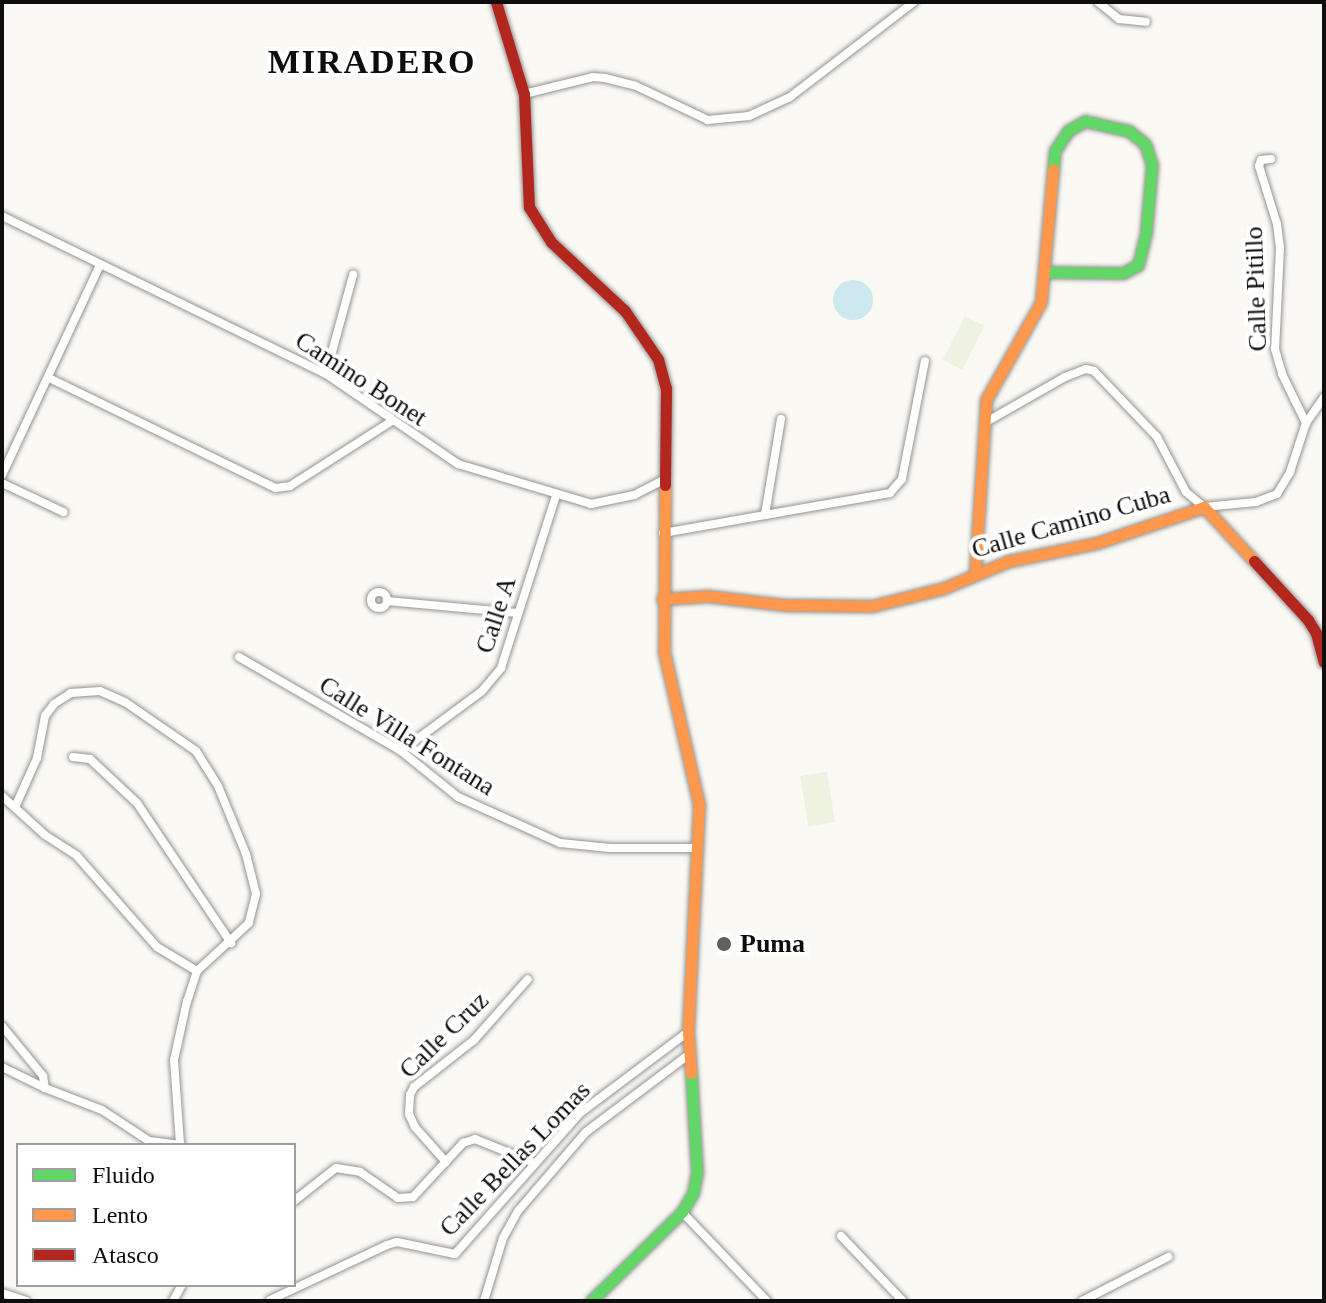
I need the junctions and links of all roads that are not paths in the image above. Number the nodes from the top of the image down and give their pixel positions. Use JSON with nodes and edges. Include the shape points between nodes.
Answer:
{"nodes":[{"id":1,"x":496,"y":2,"type":"edge"},
{"id":2,"x":914,"y":2,"type":"edge"},
{"id":3,"x":1098,"y":2,"type":"edge"},
{"id":4,"x":1146,"y":22,"type":"dead end"},
{"id":5,"x":524,"y":94,"type":"junction"},
{"id":6,"x":1271,"y":159,"type":"dead end"},
{"id":7,"x":2,"y":216,"type":"edge"},
{"id":8,"x":100,"y":265,"type":"junction"},
{"id":9,"x":1044,"y":272,"type":"junction"},
{"id":10,"x":353,"y":275,"type":"dead end"},
{"id":11,"x":925,"y":361,"type":"dead end"},
{"id":12,"x":326,"y":374,"type":"junction"},
{"id":13,"x":49,"y":378,"type":"junction"},
{"id":14,"x":1324,"y":397,"type":"edge"},
{"id":15,"x":781,"y":419,"type":"dead end"},
{"id":16,"x":392,"y":421,"type":"junction"},
{"id":17,"x":986,"y":422,"type":"junction"},
{"id":18,"x":1306,"y":423,"type":"junction"},
{"id":19,"x":2,"y":475,"type":"edge"},
{"id":20,"x":664,"y":480,"type":"junction"},
{"id":21,"x":2,"y":483,"type":"edge"},
{"id":22,"x":556,"y":496,"type":"junction"},
{"id":23,"x":1204,"y":507,"type":"junction"},
{"id":24,"x":63,"y":512,"type":"dead end"},
{"id":25,"x":765,"y":515,"type":"junction"},
{"id":26,"x":663,"y":533,"type":"junction"},
{"id":27,"x":975,"y":572,"type":"junction"},
{"id":28,"x":662,"y":599,"type":"junction"},
{"id":29,"x":387,"y":601,"type":"dead end"},
{"id":30,"x":517,"y":613,"type":"junction"},
{"id":31,"x":239,"y":657,"type":"dead end"},
{"id":32,"x":1324,"y":662,"type":"edge"},
{"id":33,"x":401,"y":751,"type":"junction"},
{"id":34,"x":73,"y":757,"type":"dead end"},
{"id":35,"x":2,"y":796,"type":"edge"},
{"id":36,"x":16,"y":805,"type":"junction"},
{"id":37,"x":700,"y":848,"type":"junction"},
{"id":38,"x":231,"y":943,"type":"junction"},
{"id":39,"x":197,"y":971,"type":"junction"},
{"id":40,"x":528,"y":979,"type":"dead end"},
{"id":41,"x":2,"y":1026,"type":"edge"},
{"id":42,"x":688,"y":1032,"type":"junction"},
{"id":43,"x":688,"y":1055,"type":"junction"},
{"id":44,"x":2,"y":1067,"type":"edge"},
{"id":45,"x":45,"y":1088,"type":"junction"},
{"id":46,"x":165,"y":1143,"type":"edge"},
{"id":47,"x":181,"y":1143,"type":"edge"},
{"id":48,"x":446,"y":1162,"type":"junction"},
{"id":49,"x":534,"y":1163,"type":"junction"},
{"id":50,"x":296,"y":1199,"type":"edge"},
{"id":51,"x":682,"y":1212,"type":"junction"},
{"id":52,"x":841,"y":1236,"type":"dead end"},
{"id":53,"x":1168,"y":1257,"type":"dead end"},
{"id":54,"x":2,"y":1293,"type":"edge"},
{"id":55,"x":270,"y":1300,"type":"edge"},
{"id":56,"x":4,"y":1301,"type":"edge"},
{"id":57,"x":26,"y":1301,"type":"edge"},
{"id":58,"x":484,"y":1301,"type":"edge"},
{"id":59,"x":591,"y":1301,"type":"edge"},
{"id":60,"x":767,"y":1301,"type":"edge"},
{"id":61,"x":903,"y":1301,"type":"edge"},
{"id":62,"x":1082,"y":1301,"type":"edge"}],
"edges":[{"from":1,"to":5,"type":"street"},
{"from":2,"to":5,"type":"street","via":[[790,97],[749,116],[708,120],[634,85],[605,78]]},
{"from":3,"to":4,"type":"street","via":[[1119,19]]},
{"from":5,"to":20,"type":"street","via":[[529,207],[551,242],[625,311],[658,359],[668,406]]},
{"from":6,"to":18,"type":"street","name":"Calle Pitillo","via":[[1261,160],[1259,166],[1280,248],[1275,349]]},
{"from":7,"to":8,"type":"street","name":"Camino Bonet"},
{"from":8,"to":12,"type":"street","name":"Camino Bonet"},
{"from":8,"to":13,"type":"street"},
{"from":9,"to":9,"type":"street","via":[[1123,273],[1138,265],[1152,165],[1145,144],[1129,131],[1085,121],[1059,140],[1051,168]]},
{"from":9,"to":17,"type":"street","via":[[1038,310],[986,400]]},
{"from":10,"to":12,"type":"street"},
{"from":11,"to":25,"type":"street","via":[[896,489]]},
{"from":12,"to":16,"type":"street","name":"Camino Bonet"},
{"from":13,"to":16,"type":"street","via":[[276,488],[290,486]]},
{"from":13,"to":19,"type":"street"},
{"from":14,"to":18,"type":"street"},
{"from":15,"to":25,"type":"street"},
{"from":16,"to":22,"type":"street","name":"Camino Bonet","via":[[458,464]]},
{"from":17,"to":23,"type":"street","via":[[1065,377],[1094,371],[1157,437],[1186,492]]},
{"from":17,"to":27,"type":"street"},
{"from":18,"to":23,"type":"street","via":[[1277,494],[1256,502]]},
{"from":20,"to":22,"type":"street","name":"Camino Bonet","via":[[609,502],[591,504]]},
{"from":20,"to":26,"type":"street"},
{"from":21,"to":24,"type":"street"},
{"from":22,"to":30,"type":"street","name":"Calle A"},
{"from":23,"to":27,"type":"street","name":"Calle Camino Cuba","via":[[1097,543]]},
{"from":23,"to":32,"type":"street","name":"Calle Camino Cuba","via":[[1308,620]]},
{"from":25,"to":26,"type":"street"},
{"from":26,"to":28,"type":"street"},
{"from":27,"to":28,"type":"street","name":"Calle Camino Cuba","via":[[944,588],[872,606],[785,605],[708,596]]},
{"from":28,"to":37,"type":"street","via":[[664,652],[699,805]]},
{"from":29,"to":30,"type":"street"},
{"from":30,"to":33,"type":"street","name":"Calle A","via":[[501,668],[490,684]]},
{"from":31,"to":33,"type":"street","name":"Calle Villa Fontana"},
{"from":33,"to":37,"type":"street","name":"Calle Villa Fontana","via":[[458,797],[560,843]]},
{"from":34,"to":38,"type":"street","via":[[90,759],[137,803]]},
{"from":35,"to":36,"type":"street"},
{"from":36,"to":38,"type":"street","via":[[37,758],[45,716],[71,693],[100,691],[155,721],[182,739],[207,766],[246,854],[255,908]]},
{"from":36,"to":39,"type":"street","via":[[36,828],[77,856],[157,947]]},
{"from":37,"to":42,"type":"street"},
{"from":38,"to":39,"type":"street"},
{"from":39,"to":47,"type":"street","via":[[174,1060]]},
{"from":40,"to":48,"type":"street","name":"Calle Cruz","via":[[474,1040],[410,1095],[415,1127]]},
{"from":41,"to":45,"type":"street","via":[[43,1076]]},
{"from":42,"to":43,"type":"street"},
{"from":42,"to":49,"type":"street","name":"Calle Bellas Lomas","via":[[588,1106]]},
{"from":43,"to":51,"type":"street","via":[[697,1173]]},
{"from":43,"to":58,"type":"street","via":[[586,1132],[518,1211],[503,1238]]},
{"from":44,"to":45,"type":"street"},
{"from":45,"to":46,"type":"street","via":[[102,1110],[149,1141]]},
{"from":48,"to":49,"type":"street","via":[[463,1143],[475,1139]]},
{"from":48,"to":50,"type":"street","via":[[413,1197],[398,1198],[360,1172],[336,1168]]},
{"from":49,"to":55,"type":"street","name":"Calle Bellas Lomas","via":[[455,1254],[397,1242]]},
{"from":51,"to":59,"type":"street"},
{"from":51,"to":60,"type":"street"},
{"from":52,"to":61,"type":"street"},
{"from":53,"to":62,"type":"street"},
{"from":54,"to":56,"type":"street"},
{"from":54,"to":57,"type":"street"}]}
